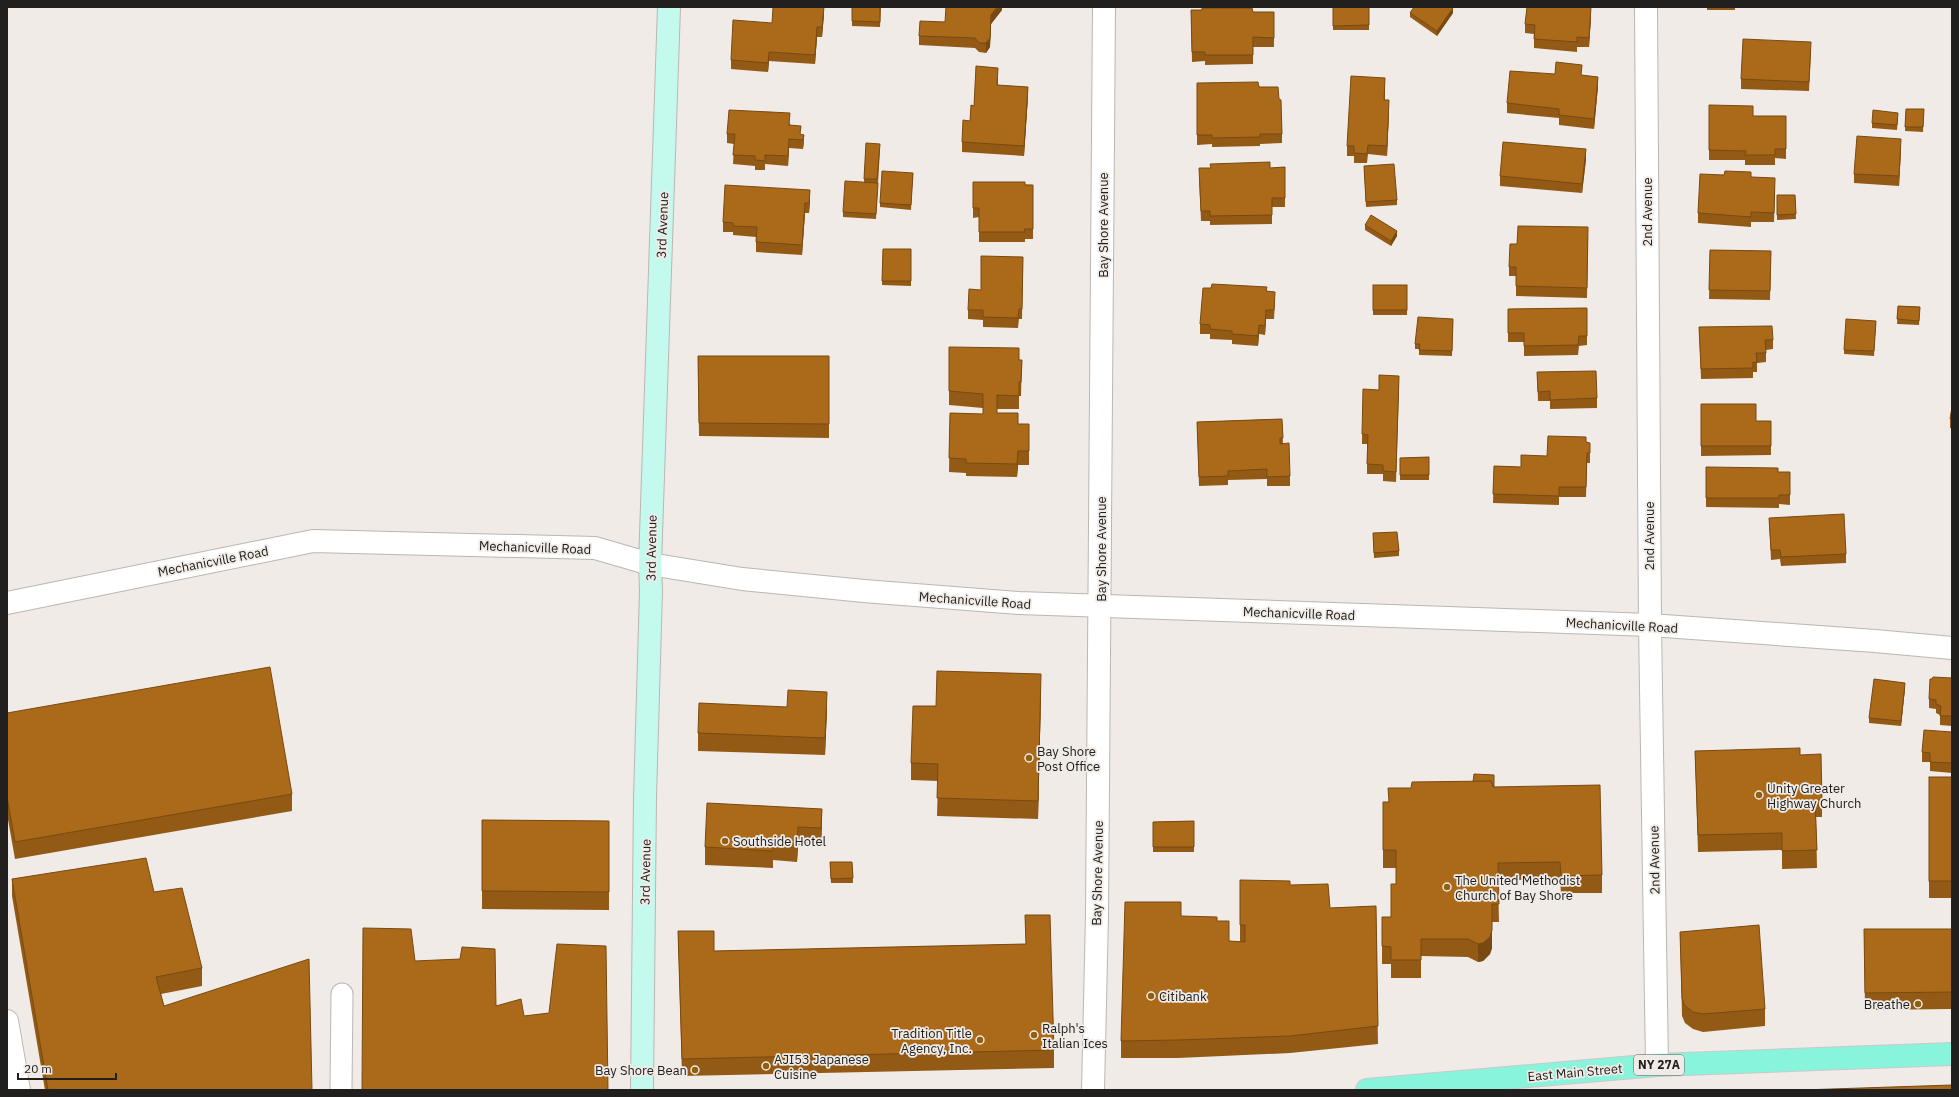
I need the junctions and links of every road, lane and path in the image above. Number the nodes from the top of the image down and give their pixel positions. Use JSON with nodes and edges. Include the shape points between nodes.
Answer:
{"nodes":[{"id":1,"x":669,"y":7,"type":"edge"},
{"id":2,"x":1104,"y":7,"type":"edge"},
{"id":3,"x":1646,"y":7,"type":"edge"},
{"id":4,"x":650,"y":564,"type":"junction"},
{"id":5,"x":7,"y":603,"type":"edge"},
{"id":6,"x":1100,"y":608,"type":"junction"},
{"id":7,"x":1650,"y":626,"type":"junction"},
{"id":8,"x":1952,"y":648,"type":"edge"},
{"id":9,"x":342,"y":994,"type":"dead end"},
{"id":10,"x":7,"y":1021,"type":"edge"},
{"id":11,"x":1952,"y":1054,"type":"edge"},
{"id":12,"x":1657,"y":1065,"type":"junction"},
{"id":13,"x":19,"y":1090,"type":"edge"},
{"id":14,"x":341,"y":1090,"type":"edge"},
{"id":15,"x":642,"y":1090,"type":"edge"},
{"id":16,"x":1093,"y":1090,"type":"edge"},
{"id":17,"x":1367,"y":1090,"type":"edge"}],
"edges":[{"from":1,"to":4,"type":"main road","name":"3rd Avenue"},
{"from":2,"to":6,"type":"street","name":"Bay Shore Avenue"},
{"from":3,"to":7,"type":"street","name":"2nd Avenue"},
{"from":4,"to":5,"type":"street","name":"Mechanicville Road","via":[[595,548],[313,541]]},
{"from":4,"to":6,"type":"street","name":"Mechanicville Road","via":[[742,579],[864,592]]},
{"from":4,"to":15,"type":"main road","name":"3rd Avenue"},
{"from":6,"to":7,"type":"street","name":"Mechanicville Road"},
{"from":6,"to":16,"type":"street","name":"Bay Shore Avenue"},
{"from":7,"to":8,"type":"street","name":"Mechanicville Road"},
{"from":7,"to":12,"type":"street","name":"2nd Avenue"},
{"from":9,"to":14,"type":"street"},
{"from":10,"to":13,"type":"street"},
{"from":11,"to":12,"type":"main road","name":"East Main Street","number":"NY 27A"},
{"from":12,"to":17,"type":"main road","name":"East Main Street","number":"NY 27A"}]}
